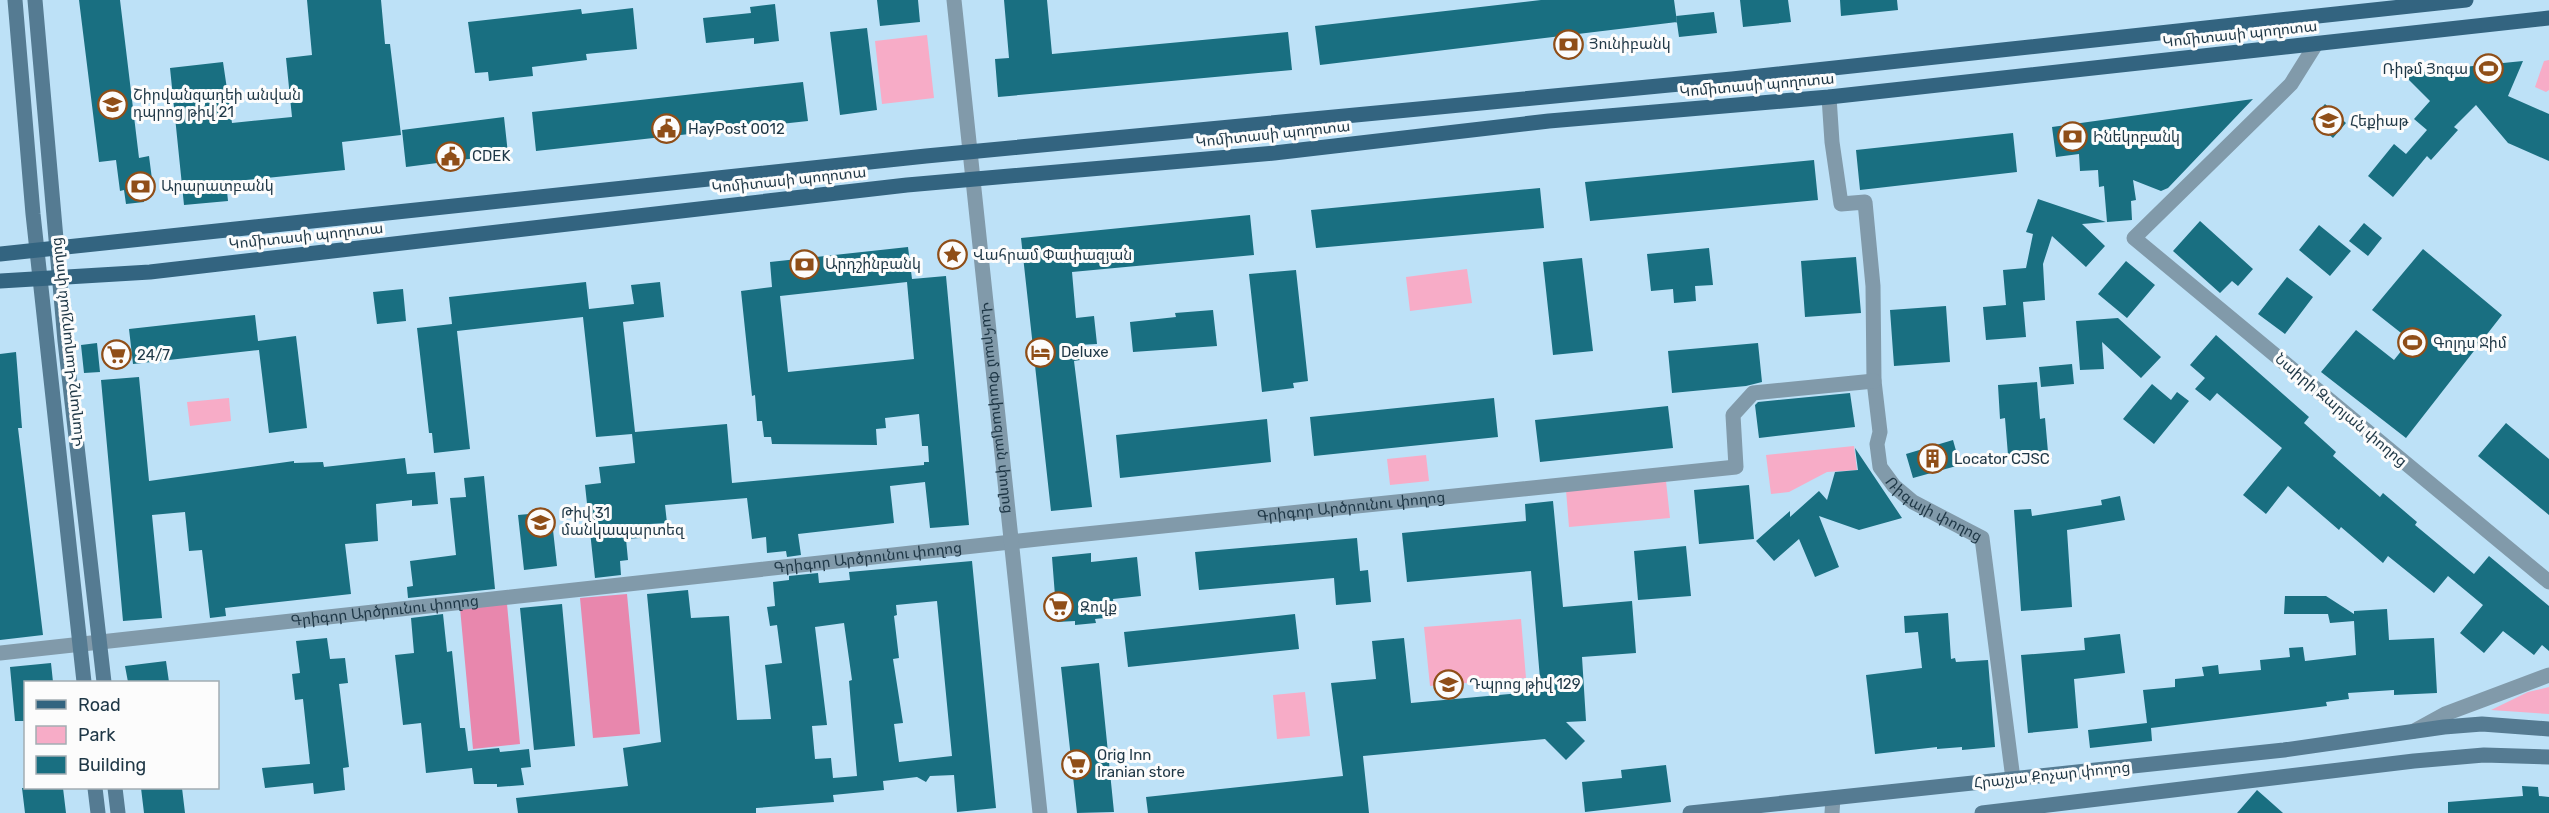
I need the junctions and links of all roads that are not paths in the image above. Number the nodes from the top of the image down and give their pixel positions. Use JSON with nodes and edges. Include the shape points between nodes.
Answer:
{"nodes":[{"id":1,"x":15,"y":0,"type":"edge"},
{"id":2,"x":35,"y":0,"type":"edge"},
{"id":3,"x":954,"y":0,"type":"edge"},
{"id":4,"x":2466,"y":0,"type":"edge"},
{"id":5,"x":2374,"y":5,"type":"edge"},
{"id":6,"x":2549,"y":18,"type":"edge"},
{"id":7,"x":2316,"y":44,"type":"junction"},
{"id":8,"x":1829,"y":98,"type":"junction"},
{"id":9,"x":969,"y":152,"type":"junction"},
{"id":10,"x":972,"y":180,"type":"junction"},
{"id":11,"x":57,"y":248,"type":"junction"},
{"id":12,"x":37,"y":250,"type":"junction"},
{"id":13,"x":0,"y":254,"type":"edge"},
{"id":14,"x":60,"y":278,"type":"junction"},
{"id":15,"x":40,"y":280,"type":"junction"},
{"id":16,"x":0,"y":281,"type":"edge"},
{"id":17,"x":1874,"y":381,"type":"junction"},
{"id":18,"x":1013,"y":542,"type":"junction"},
{"id":19,"x":2549,"y":582,"type":"edge"},
{"id":20,"x":100,"y":642,"type":"junction"},
{"id":21,"x":80,"y":644,"type":"junction"},
{"id":22,"x":0,"y":653,"type":"edge"},
{"id":23,"x":2549,"y":675,"type":"edge"},
{"id":24,"x":84,"y":681,"type":"edge"},
{"id":25,"x":104,"y":681,"type":"edge"},
{"id":26,"x":2549,"y":729,"type":"edge"},
{"id":27,"x":2413,"y":732,"type":"junction"},
{"id":28,"x":2549,"y":757,"type":"edge"},
{"id":29,"x":2013,"y":779,"type":"junction"},
{"id":30,"x":95,"y":789,"type":"edge"},
{"id":31,"x":115,"y":789,"type":"edge"},
{"id":32,"x":1833,"y":805,"type":"edge"},
{"id":33,"x":1992,"y":812,"type":"edge"},
{"id":34,"x":98,"y":813,"type":"edge"},
{"id":35,"x":118,"y":813,"type":"edge"},
{"id":36,"x":1040,"y":813,"type":"edge"},
{"id":37,"x":1690,"y":813,"type":"edge"}],
"edges":[{"from":1,"to":12,"type":"main road","name":"Վաղարշ Վաղարշյան փողոց"},
{"from":2,"to":11,"type":"main road","name":"Վաղարշ Վաղարշյան փողոց"},
{"from":3,"to":9,"type":"street","name":"Վահրամ Փափազյան փողոց"},
{"from":4,"to":5,"type":"main road","name":"Կոմիտասի պողոտա"},
{"from":5,"to":9,"type":"main road","name":"Կոմիտասի պողոտա","via":[[1721,80]]},
{"from":6,"to":7,"type":"main road","name":"Կոմիտասի պողոտա"},
{"from":7,"to":8,"type":"main road","name":"Կոմիտասի պողոտա"},
{"from":7,"to":19,"type":"street","name":"Նաիրի Զարյան փողոց","via":[[2291,84],[2134,238]]},
{"from":8,"to":10,"type":"main road","name":"Կոմիտասի պողոտա","via":[[1549,121],[1274,153]]},
{"from":8,"to":17,"type":"street","name":"Ռիգայի փողոց","via":[[1841,204],[1865,202],[1873,286]]},
{"from":9,"to":10,"type":"street","name":"Վահրամ Փափազյան փողոց"},
{"from":9,"to":11,"type":"main road","name":"Կոմիտասի պողոտա"},
{"from":10,"to":14,"type":"main road","name":"Կոմիտասի պողոտա","via":[[289,257]]},
{"from":10,"to":18,"type":"street","name":"Վահրամ Փափազյան փողոց"},
{"from":11,"to":12,"type":"main road","name":"Կոմիտասի պողոտա"},
{"from":11,"to":14,"type":"main road","name":"Վաղարշ Վաղարշյան փողոց"},
{"from":12,"to":13,"type":"main road","name":"Կոմիտասի պողոտա"},
{"from":12,"to":15,"type":"main road","name":"Վաղարշ Վաղարշյան փողոց"},
{"from":14,"to":15,"type":"main road","name":"Կոմիտասի պողոտա"},
{"from":14,"to":20,"type":"main road","name":"Վաղարշ Վաղարշյան փողոց"},
{"from":15,"to":16,"type":"main road","name":"Կոմիտասի պողոտա"},
{"from":15,"to":21,"type":"main road","name":"Վաղարշ Վաղարշյան փողոց"},
{"from":17,"to":18,"type":"street","name":"Գրիգոր Արծրունու փողոց","via":[[1753,393],[1733,415],[1736,466]]},
{"from":17,"to":29,"type":"street","name":"Ռիգայի փողոց","via":[[1880,467],[1913,502],[1983,538]]},
{"from":18,"to":20,"type":"street","name":"Գրիգոր Արծրունու փողոց"},
{"from":18,"to":36,"type":"street","name":"Վահրամ Փափազյան փողոց"},
{"from":20,"to":21,"type":"street","name":"Գրիգոր Արծրունու փողոց"},
{"from":20,"to":25,"type":"main road","name":"Վաղարշ Վաղարշյան փողոց"},
{"from":21,"to":22,"type":"street","name":"Գրիգոր Արծրունու փողոց"},
{"from":21,"to":24,"type":"main road","name":"Վաղարշ Վաղարշյան փողոց"},
{"from":23,"to":27,"type":"street","via":[[2445,714]]},
{"from":26,"to":27,"type":"main road","via":[[2482,724]]},
{"from":27,"to":29,"type":"main road","name":"Հրաչյա Քոչար փողոց"},
{"from":28,"to":33,"type":"main road","name":"Հրաչյա Քոչար փողոց","via":[[2484,755],[2414,761]]},
{"from":29,"to":32,"type":"main road","name":"Հրաչյա Քոչար փողոց"},
{"from":30,"to":34,"type":"main road"},
{"from":31,"to":35,"type":"main road"},
{"from":32,"to":37,"type":"main road","name":"Հրաչյա Քոչար փողոց"}]}
